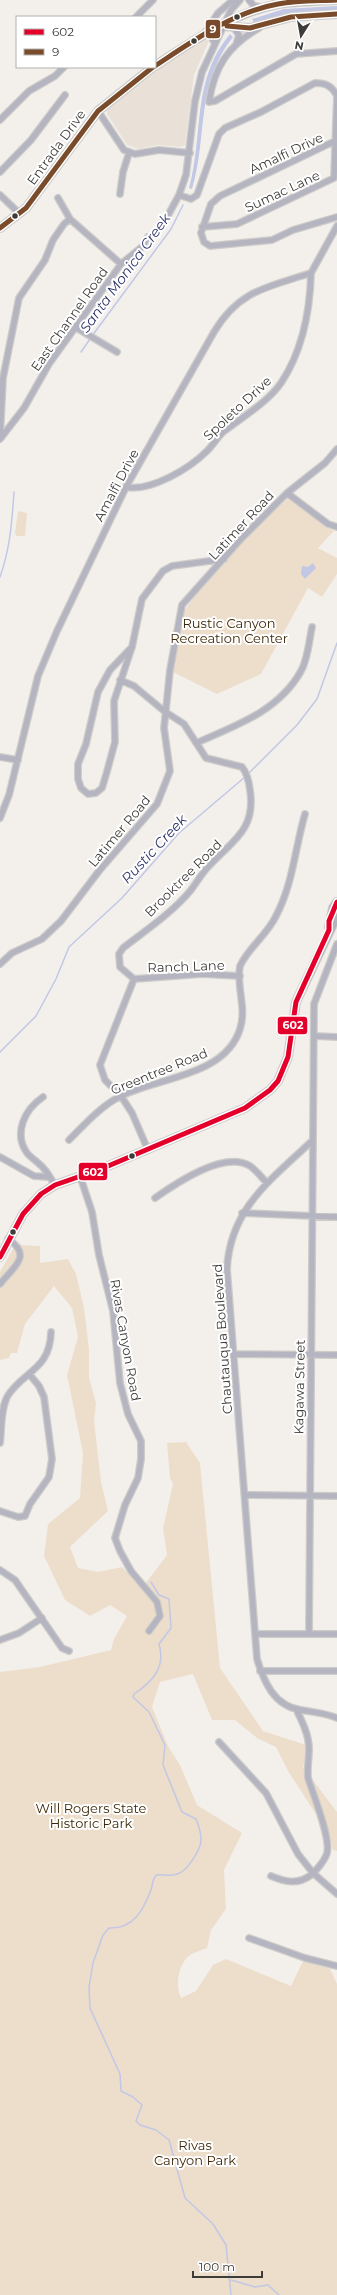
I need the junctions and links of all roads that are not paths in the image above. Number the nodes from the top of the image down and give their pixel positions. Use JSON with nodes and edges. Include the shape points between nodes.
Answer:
{"nodes":[{"id":1,"x":153,"y":0,"type":"edge"},
{"id":2,"x":233,"y":0,"type":"edge"},
{"id":3,"x":240,"y":0,"type":"edge"},
{"id":4,"x":249,"y":0,"type":"edge"},
{"id":5,"x":337,"y":0,"type":"edge"},
{"id":6,"x":266,"y":7,"type":"junction"},
{"id":7,"x":337,"y":14,"type":"edge"},
{"id":8,"x":137,"y":16,"type":"edge"},
{"id":9,"x":269,"y":22,"type":"junction"},
{"id":10,"x":223,"y":26,"type":"junction"},
{"id":11,"x":234,"y":28,"type":"junction"},
{"id":12,"x":205,"y":33,"type":"junction"},
{"id":13,"x":215,"y":44,"type":"junction"},
{"id":14,"x":236,"y":45,"type":"junction"},
{"id":15,"x":337,"y":51,"type":"edge"},
{"id":16,"x":156,"y":65,"type":"edge"},
{"id":17,"x":63,"y":68,"type":"edge"},
{"id":18,"x":152,"y":68,"type":"edge"},
{"id":19,"x":65,"y":95,"type":"dead end"},
{"id":20,"x":98,"y":111,"type":"junction"},
{"id":21,"x":0,"y":120,"type":"edge"},
{"id":22,"x":335,"y":142,"type":"junction"},
{"id":23,"x":129,"y":153,"type":"junction"},
{"id":24,"x":190,"y":153,"type":"junction"},
{"id":25,"x":0,"y":172,"type":"edge"},
{"id":26,"x":120,"y":194,"type":"dead end"},
{"id":27,"x":0,"y":195,"type":"edge"},
{"id":28,"x":179,"y":195,"type":"junction"},
{"id":29,"x":58,"y":198,"type":"dead end"},
{"id":30,"x":20,"y":214,"type":"junction"},
{"id":31,"x":337,"y":217,"type":"edge"},
{"id":32,"x":70,"y":219,"type":"junction"},
{"id":33,"x":166,"y":219,"type":"dead end"},
{"id":34,"x":337,"y":226,"type":"edge"},
{"id":35,"x":202,"y":227,"type":"junction"},
{"id":36,"x":0,"y":228,"type":"edge"},
{"id":37,"x":148,"y":237,"type":"dead end"},
{"id":38,"x":121,"y":264,"type":"junction"},
{"id":39,"x":311,"y":273,"type":"junction"},
{"id":40,"x":75,"y":328,"type":"junction"},
{"id":41,"x":117,"y":352,"type":"dead end"},
{"id":42,"x":0,"y":438,"type":"edge"},
{"id":43,"x":337,"y":449,"type":"edge"},
{"id":44,"x":126,"y":486,"type":"junction"},
{"id":45,"x":287,"y":493,"type":"junction"},
{"id":46,"x":337,"y":527,"type":"edge"},
{"id":47,"x":224,"y":559,"type":"junction"},
{"id":48,"x":312,"y":627,"type":"dead end"},
{"id":49,"x":132,"y":647,"type":"junction"},
{"id":50,"x":120,"y":680,"type":"junction"},
{"id":51,"x":167,"y":714,"type":"junction"},
{"id":52,"x":196,"y":743,"type":"junction"},
{"id":53,"x":0,"y":758,"type":"edge"},
{"id":54,"x":18,"y":760,"type":"junction"},
{"id":55,"x":306,"y":814,"type":"dead end"},
{"id":56,"x":0,"y":818,"type":"edge"},
{"id":57,"x":337,"y":902,"type":"edge"},
{"id":58,"x":337,"y":916,"type":"edge"},
{"id":59,"x":329,"y":930,"type":"junction"},
{"id":60,"x":337,"y":944,"type":"edge"},
{"id":61,"x":0,"y":964,"type":"edge"},
{"id":62,"x":240,"y":976,"type":"junction"},
{"id":63,"x":134,"y":979,"type":"junction"},
{"id":64,"x":314,"y":1036,"type":"junction"},
{"id":65,"x":337,"y":1037,"type":"edge"},
{"id":66,"x":121,"y":1096,"type":"junction"},
{"id":67,"x":43,"y":1097,"type":"dead end"},
{"id":68,"x":69,"y":1140,"type":"dead end"},
{"id":69,"x":313,"y":1140,"type":"junction"},
{"id":70,"x":148,"y":1150,"type":"junction"},
{"id":71,"x":0,"y":1157,"type":"edge"},
{"id":72,"x":80,"y":1176,"type":"junction"},
{"id":73,"x":49,"y":1177,"type":"junction"},
{"id":74,"x":267,"y":1183,"type":"junction"},
{"id":75,"x":55,"y":1186,"type":"junction"},
{"id":76,"x":155,"y":1198,"type":"dead end"},
{"id":77,"x":242,"y":1213,"type":"junction"},
{"id":78,"x":313,"y":1216,"type":"junction"},
{"id":79,"x":337,"y":1216,"type":"edge"},
{"id":80,"x":8,"y":1239,"type":"junction"},
{"id":81,"x":0,"y":1257,"type":"edge"},
{"id":82,"x":0,"y":1284,"type":"edge"},
{"id":83,"x":51,"y":1332,"type":"dead end"},
{"id":84,"x":233,"y":1354,"type":"junction"},
{"id":85,"x":311,"y":1355,"type":"junction"},
{"id":86,"x":337,"y":1356,"type":"edge"},
{"id":87,"x":30,"y":1375,"type":"junction"},
{"id":88,"x":0,"y":1443,"type":"edge"},
{"id":89,"x":244,"y":1495,"type":"junction"},
{"id":90,"x":309,"y":1496,"type":"junction"},
{"id":91,"x":337,"y":1496,"type":"edge"},
{"id":92,"x":0,"y":1511,"type":"edge"},
{"id":93,"x":0,"y":1570,"type":"edge"},
{"id":94,"x":42,"y":1618,"type":"junction"},
{"id":95,"x":149,"y":1631,"type":"dead end"},
{"id":96,"x":309,"y":1633,"type":"junction"},
{"id":97,"x":254,"y":1634,"type":"junction"},
{"id":98,"x":337,"y":1634,"type":"edge"},
{"id":99,"x":0,"y":1640,"type":"edge"},
{"id":100,"x":69,"y":1651,"type":"dead end"},
{"id":101,"x":260,"y":1671,"type":"junction"},
{"id":102,"x":337,"y":1672,"type":"edge"},
{"id":103,"x":296,"y":1709,"type":"junction"},
{"id":104,"x":337,"y":1718,"type":"edge"},
{"id":105,"x":219,"y":1742,"type":"dead end"},
{"id":106,"x":313,"y":1873,"type":"junction"},
{"id":107,"x":271,"y":1876,"type":"dead end"},
{"id":108,"x":337,"y":1894,"type":"edge"},
{"id":109,"x":249,"y":1938,"type":"dead end"},
{"id":110,"x":337,"y":1966,"type":"edge"}],
"edges":[{"from":1,"to":8,"type":"street"},
{"from":2,"to":12,"type":"street","via":[[218,13]]},
{"from":3,"to":10,"type":"street","via":[[231,10]]},
{"from":4,"to":6,"type":"street","via":[[254,6]]},
{"from":5,"to":6,"type":"main road","name":"Entrada Drive"},
{"from":6,"to":10,"type":"main road","name":"Entrada Drive"},
{"from":7,"to":9,"type":"main road","via":[[291,17]]},
{"from":9,"to":11,"type":"main road","via":[[250,28]]},
{"from":9,"to":14,"type":"street"},
{"from":10,"to":11,"type":"main road"},
{"from":10,"to":12,"type":"main road","name":"Entrada Drive"},
{"from":10,"to":13,"type":"street"},
{"from":11,"to":14,"type":"street","via":[[239,35]]},
{"from":12,"to":13,"type":"street","via":[[211,36]]},
{"from":12,"to":16,"type":"main road","name":"Entrada Drive"},
{"from":13,"to":24,"type":"street","via":[[199,82]]},
{"from":14,"to":15,"type":"street","via":[[218,67],[209,102],[215,101],[296,54]]},
{"from":17,"to":21,"type":"street","via":[[55,76],[29,91]]},
{"from":18,"to":20,"type":"main road","name":"Entrada Drive"},
{"from":19,"to":25,"type":"street","via":[[31,140]]},
{"from":20,"to":23,"type":"street","via":[[124,150]]},
{"from":20,"to":30,"type":"main road","name":"Entrada Drive"},
{"from":22,"to":28,"type":"street","name":"Amalfi Drive","via":[[337,96],[332,87],[315,83],[225,128],[215,142],[197,195],[191,198]]},
{"from":22,"to":35,"type":"street","name":"Amalfi Drive","via":[[220,196],[211,204]]},
{"from":22,"to":35,"type":"street","name":"Sumac Lane","via":[[333,179],[237,224]]},
{"from":23,"to":24,"type":"street","via":[[159,150]]},
{"from":23,"to":26,"type":"street"},
{"from":24,"to":28,"type":"street"},
{"from":27,"to":30,"type":"street"},
{"from":28,"to":33,"type":"street"},
{"from":29,"to":32,"type":"street"},
{"from":30,"to":36,"type":"main road","name":"Entrada Drive"},
{"from":31,"to":35,"type":"street","via":[[293,230],[272,240],[240,241],[214,246],[204,242]]},
{"from":32,"to":38,"type":"street"},
{"from":32,"to":42,"type":"street","via":[[53,240],[45,260],[19,298],[3,378]]},
{"from":34,"to":39,"type":"street"},
{"from":37,"to":38,"type":"street","name":"East Channel Road","via":[[143,246]]},
{"from":38,"to":40,"type":"street","name":"East Channel Road"},
{"from":39,"to":44,"type":"street","name":"Amalfi Drive","via":[[243,298],[224,315]]},
{"from":39,"to":44,"type":"street","name":"Spoleto Drive","via":[[307,321],[292,361],[280,383],[191,465],[141,487]]},
{"from":40,"to":41,"type":"street"},
{"from":40,"to":42,"type":"street","name":"East Channel Road","via":[[49,364],[24,408]]},
{"from":43,"to":45,"type":"street","name":"Latimer Road","via":[[325,463]]},
{"from":44,"to":54,"type":"street","name":"Amalfi Drive","via":[[38,676]]},
{"from":45,"to":46,"type":"street","via":[[328,524]]},
{"from":45,"to":47,"type":"street","name":"Latimer Road"},
{"from":47,"to":49,"type":"street","via":[[172,566],[163,570],[142,599]]},
{"from":47,"to":51,"type":"street","name":"Latimer Road","via":[[182,605],[170,670]]},
{"from":48,"to":52,"type":"street","via":[[305,662],[291,686],[267,709],[253,718]]},
{"from":49,"to":50,"type":"street"},
{"from":49,"to":50,"type":"street","via":[[110,670],[98,692],[86,744],[78,764],[78,779],[81,788],[88,794],[96,793],[102,788],[106,775],[115,742],[114,701]]},
{"from":50,"to":51,"type":"street","name":"Brooktree Road","via":[[134,686]]},
{"from":51,"to":52,"type":"street","name":"Brooktree Road","via":[[184,724]]},
{"from":51,"to":61,"type":"street","name":"Latimer Road","via":[[165,739],[170,771],[158,804],[99,871],[61,921],[42,939],[12,953]]},
{"from":52,"to":63,"type":"street","name":"Brooktree Road","via":[[206,758],[238,766],[246,772],[252,800],[251,816],[238,838],[218,856],[190,890],[170,910],[123,948],[119,954],[120,967]]},
{"from":53,"to":54,"type":"street"},
{"from":54,"to":56,"type":"street","name":"Amalfi Drive","via":[[7,803]]},
{"from":55,"to":62,"type":"street","name":"Greentree Road","via":[[282,904],[271,925],[243,960]]},
{"from":57,"to":59,"type":"main road","via":[[329,921]]},
{"from":58,"to":59,"type":"main road"},
{"from":59,"to":70,"type":"main road","via":[[296,1002],[288,1057],[278,1081],[245,1108]]},
{"from":60,"to":64,"type":"street","via":[[316,998]]},
{"from":62,"to":63,"type":"street","name":"Ranch Lane","via":[[195,974]]},
{"from":62,"to":66,"type":"street","name":"Greentree Road","via":[[242,1022],[235,1041],[226,1052],[207,1066]]},
{"from":63,"to":66,"type":"street","via":[[100,1065],[106,1080]]},
{"from":64,"to":65,"type":"street"},
{"from":64,"to":69,"type":"street"},
{"from":66,"to":68,"type":"street","name":"Greentree Road","via":[[113,1100]]},
{"from":66,"to":70,"type":"street","via":[[132,1113]]},
{"from":67,"to":73,"type":"street","via":[[34,1103],[25,1116],[21,1139],[27,1153],[46,1170]]},
{"from":69,"to":74,"type":"street","name":"Chautauqua Boulevard"},
{"from":69,"to":78,"type":"street","name":"Kagawa Street"},
{"from":70,"to":72,"type":"main road"},
{"from":71,"to":73,"type":"street","via":[[34,1176]]},
{"from":72,"to":75,"type":"main road"},
{"from":72,"to":95,"type":"street","name":"Rivas Canyon Road","via":[[92,1212],[99,1255],[113,1311],[120,1383],[128,1414],[141,1441],[138,1478],[125,1504],[115,1538],[131,1571],[157,1602],[160,1616]]},
{"from":73,"to":75,"type":"street"},
{"from":74,"to":76,"type":"street","via":[[250,1166],[224,1163],[197,1171]]},
{"from":74,"to":77,"type":"street","name":"Chautauqua Boulevard"},
{"from":75,"to":80,"type":"main road","via":[[32,1202]]},
{"from":77,"to":78,"type":"street"},
{"from":77,"to":84,"type":"street","name":"Chautauqua Boulevard","via":[[228,1254]]},
{"from":78,"to":79,"type":"street"},
{"from":78,"to":85,"type":"street","name":"Kagawa Street"},
{"from":80,"to":81,"type":"main road"},
{"from":80,"to":82,"type":"street","via":[[16,1244],[20,1262]]},
{"from":83,"to":87,"type":"street","via":[[51,1342],[46,1354]]},
{"from":84,"to":85,"type":"street"},
{"from":84,"to":89,"type":"street","name":"Chautauqua Boulevard"},
{"from":85,"to":86,"type":"street"},
{"from":85,"to":90,"type":"street","name":"Kagawa Street"},
{"from":87,"to":88,"type":"street","via":[[15,1387],[7,1398],[2,1413]]},
{"from":87,"to":92,"type":"street","via":[[44,1397],[52,1466],[49,1477],[30,1504],[25,1516],[18,1517]]},
{"from":89,"to":90,"type":"street"},
{"from":89,"to":97,"type":"street","name":"Chautauqua Boulevard"},
{"from":90,"to":91,"type":"street"},
{"from":90,"to":96,"type":"street","name":"Kagawa Street"},
{"from":93,"to":94,"type":"street","via":[[14,1580]]},
{"from":94,"to":99,"type":"street"},
{"from":94,"to":100,"type":"street","via":[[62,1648]]},
{"from":96,"to":97,"type":"street"},
{"from":96,"to":98,"type":"street"},
{"from":97,"to":101,"type":"street","name":"Chautauqua Boulevard"},
{"from":101,"to":102,"type":"street"},
{"from":101,"to":103,"type":"street","name":"Chautauqua Boulevard","via":[[271,1692],[279,1700]]},
{"from":103,"to":104,"type":"street","name":"Chautauqua Boulevard","via":[[329,1714]]},
{"from":103,"to":106,"type":"street","via":[[307,1734],[308,1778],[327,1845],[324,1859]]},
{"from":105,"to":106,"type":"street","via":[[266,1793],[298,1854]]},
{"from":106,"to":107,"type":"street","via":[[301,1881],[293,1882]]},
{"from":106,"to":108,"type":"street"},
{"from":109,"to":110,"type":"street","via":[[305,1958]]}]}
